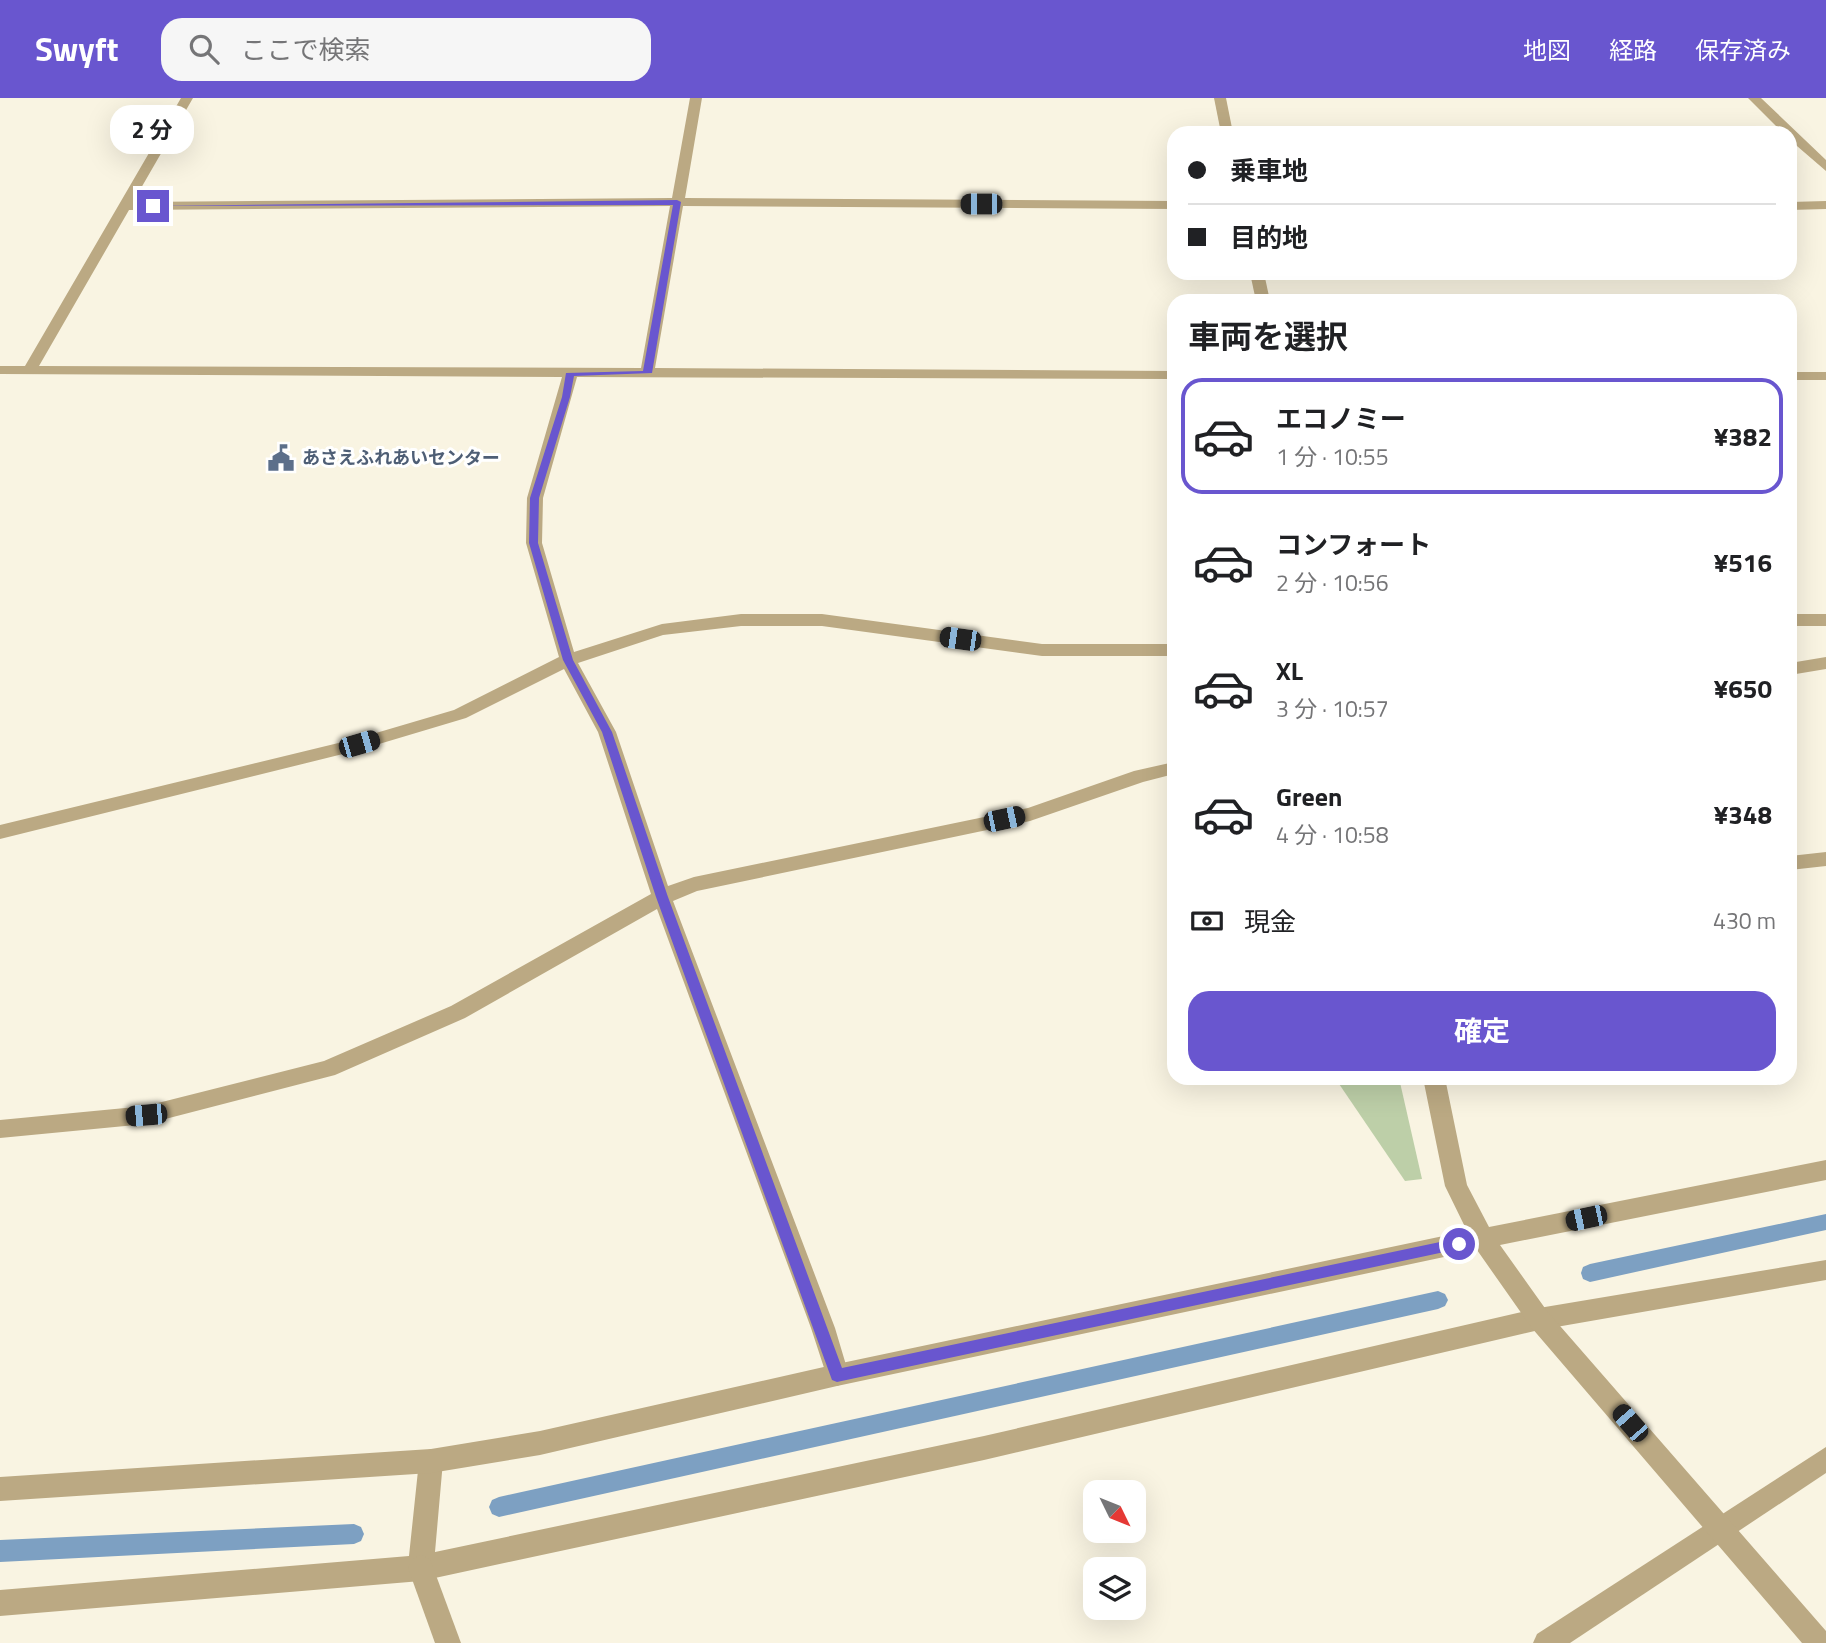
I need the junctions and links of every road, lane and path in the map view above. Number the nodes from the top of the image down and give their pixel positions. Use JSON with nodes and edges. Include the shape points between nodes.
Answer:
{"nodes":[{"id":1,"x":187,"y":98,"type":"edge"},
{"id":2,"x":696,"y":98,"type":"edge"},
{"id":3,"x":1220,"y":98,"type":"edge"},
{"id":4,"x":1754,"y":98,"type":"edge"},
{"id":5,"x":1226,"y":126,"type":"edge"},
{"id":6,"x":1783,"y":126,"type":"edge"},
{"id":7,"x":1797,"y":139,"type":"edge"},
{"id":8,"x":1826,"y":167,"type":"edge"},
{"id":9,"x":677,"y":202,"type":"junction"},
{"id":10,"x":1167,"y":205,"type":"edge"},
{"id":11,"x":1826,"y":205,"type":"edge"},
{"id":12,"x":126,"y":206,"type":"junction"},
{"id":13,"x":1797,"y":206,"type":"edge"},
{"id":14,"x":30,"y":369,"type":"junction"},
{"id":15,"x":0,"y":370,"type":"edge"},
{"id":16,"x":570,"y":373,"type":"junction"},
{"id":17,"x":647,"y":373,"type":"junction"},
{"id":18,"x":1167,"y":375,"type":"edge"},
{"id":19,"x":1797,"y":376,"type":"edge"},
{"id":20,"x":1826,"y":376,"type":"edge"},
{"id":21,"x":1797,"y":620,"type":"edge"},
{"id":22,"x":1826,"y":620,"type":"edge"},
{"id":23,"x":1167,"y":650,"type":"edge"},
{"id":24,"x":568,"y":660,"type":"junction"},
{"id":25,"x":1826,"y":663,"type":"edge"},
{"id":26,"x":1797,"y":668,"type":"edge"},
{"id":27,"x":1167,"y":770,"type":"edge"},
{"id":28,"x":0,"y":832,"type":"edge"},
{"id":29,"x":1826,"y":859,"type":"edge"},
{"id":30,"x":1797,"y":862,"type":"edge"},
{"id":31,"x":662,"y":897,"type":"junction"},
{"id":32,"x":1435,"y":1085,"type":"edge"},
{"id":33,"x":0,"y":1129,"type":"edge"},
{"id":34,"x":1826,"y":1170,"type":"edge"},
{"id":35,"x":1483,"y":1239,"type":"junction"},
{"id":36,"x":1826,"y":1270,"type":"edge"},
{"id":37,"x":1539,"y":1319,"type":"junction"},
{"id":38,"x":837,"y":1376,"type":"junction"},
{"id":39,"x":1826,"y":1459,"type":"edge"},
{"id":40,"x":431,"y":1461,"type":"junction"},
{"id":41,"x":0,"y":1489,"type":"edge"},
{"id":42,"x":1721,"y":1527,"type":"junction"},
{"id":43,"x":421,"y":1568,"type":"junction"},
{"id":44,"x":0,"y":1603,"type":"edge"},
{"id":45,"x":448,"y":1643,"type":"edge"},
{"id":46,"x":1546,"y":1643,"type":"edge"},
{"id":47,"x":1819,"y":1643,"type":"edge"}],
"edges":[{"from":1,"to":12,"type":"street"},
{"from":2,"to":9,"type":"street"},
{"from":3,"to":5,"type":"street"},
{"from":4,"to":6,"type":"street"},
{"from":7,"to":8,"type":"street"},
{"from":9,"to":10,"type":"street"},
{"from":9,"to":12,"type":"street"},
{"from":9,"to":17,"type":"street"},
{"from":11,"to":13,"type":"street"},
{"from":12,"to":14,"type":"street"},
{"from":14,"to":15,"type":"street"},
{"from":14,"to":16,"type":"street"},
{"from":16,"to":17,"type":"street"},
{"from":16,"to":24,"type":"street","via":[[535,498],[534,543]]},
{"from":17,"to":18,"type":"street"},
{"from":19,"to":20,"type":"street"},
{"from":21,"to":22,"type":"street"},
{"from":23,"to":24,"type":"street","via":[[1042,650],[822,620],[741,620],[662,630]]},
{"from":24,"to":28,"type":"street","via":[[460,715]]},
{"from":24,"to":31,"type":"street","via":[[607,732]]},
{"from":25,"to":26,"type":"street"},
{"from":27,"to":31,"type":"street","via":[[1030,814],[694,884]]},
{"from":29,"to":30,"type":"street"},
{"from":31,"to":33,"type":"street","via":[[458,1012],[328,1069],[146,1115]]},
{"from":31,"to":38,"type":"street"},
{"from":32,"to":35,"type":"street","via":[[1456,1186]]},
{"from":34,"to":35,"type":"street"},
{"from":35,"to":37,"type":"street"},
{"from":35,"to":38,"type":"street"},
{"from":36,"to":37,"type":"street"},
{"from":37,"to":42,"type":"street"},
{"from":37,"to":43,"type":"street","via":[[985,1448]]},
{"from":38,"to":40,"type":"street","via":[[540,1443]]},
{"from":39,"to":42,"type":"street"},
{"from":40,"to":41,"type":"street"},
{"from":40,"to":43,"type":"street"},
{"from":42,"to":46,"type":"street"},
{"from":42,"to":47,"type":"street"},
{"from":43,"to":44,"type":"street"},
{"from":43,"to":45,"type":"street"}]}
